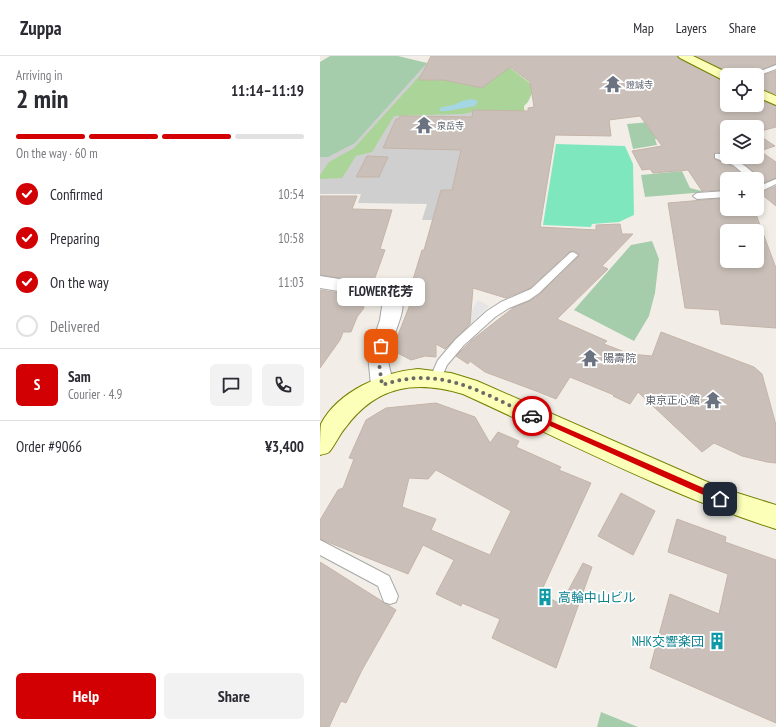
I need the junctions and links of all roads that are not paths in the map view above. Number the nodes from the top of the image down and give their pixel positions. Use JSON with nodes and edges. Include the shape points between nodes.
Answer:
{"nodes":[{"id":1,"x":684,"y":56,"type":"edge"},
{"id":2,"x":776,"y":68,"type":"edge"},
{"id":3,"x":764,"y":72,"type":"edge"},
{"id":4,"x":720,"y":74,"type":"edge"},
{"id":5,"x":764,"y":95,"type":"edge"},
{"id":6,"x":776,"y":101,"type":"edge"},
{"id":7,"x":718,"y":156,"type":"dead end"},
{"id":8,"x":745,"y":172,"type":"edge"},
{"id":9,"x":776,"y":181,"type":"edge"},
{"id":10,"x":764,"y":183,"type":"edge"},
{"id":11,"x":720,"y":194,"type":"edge"},
{"id":12,"x":697,"y":196,"type":"dead end"},
{"id":13,"x":573,"y":255,"type":"dead end"},
{"id":14,"x":320,"y":282,"type":"edge"},
{"id":15,"x":436,"y":378,"type":"junction"},
{"id":16,"x":382,"y":385,"type":"junction"},
{"id":17,"x":320,"y":445,"type":"edge"},
{"id":18,"x":776,"y":518,"type":"edge"},
{"id":19,"x":320,"y":547,"type":"edge"},
{"id":20,"x":390,"y":596,"type":"dead end"}],
"edges":[{"from":1,"to":4,"type":"main road"},
{"from":2,"to":3,"type":"lane"},
{"from":5,"to":6,"type":"main road"},
{"from":7,"to":8,"type":"lane","via":[[736,163]]},
{"from":9,"to":10,"type":"lane"},
{"from":11,"to":12,"type":"lane"},
{"from":13,"to":15,"type":"lane","via":[[535,291],[491,314],[460,342],[442,363]]},
{"from":14,"to":16,"type":"street","via":[[372,290],[393,297],[390,320],[378,356]]},
{"from":15,"to":16,"type":"main road","via":[[406,379]]},
{"from":15,"to":18,"type":"main road","via":[[469,387],[696,490]]},
{"from":16,"to":17,"type":"main road","via":[[353,403]]},
{"from":19,"to":20,"type":"lane","via":[[384,581]]}]}
